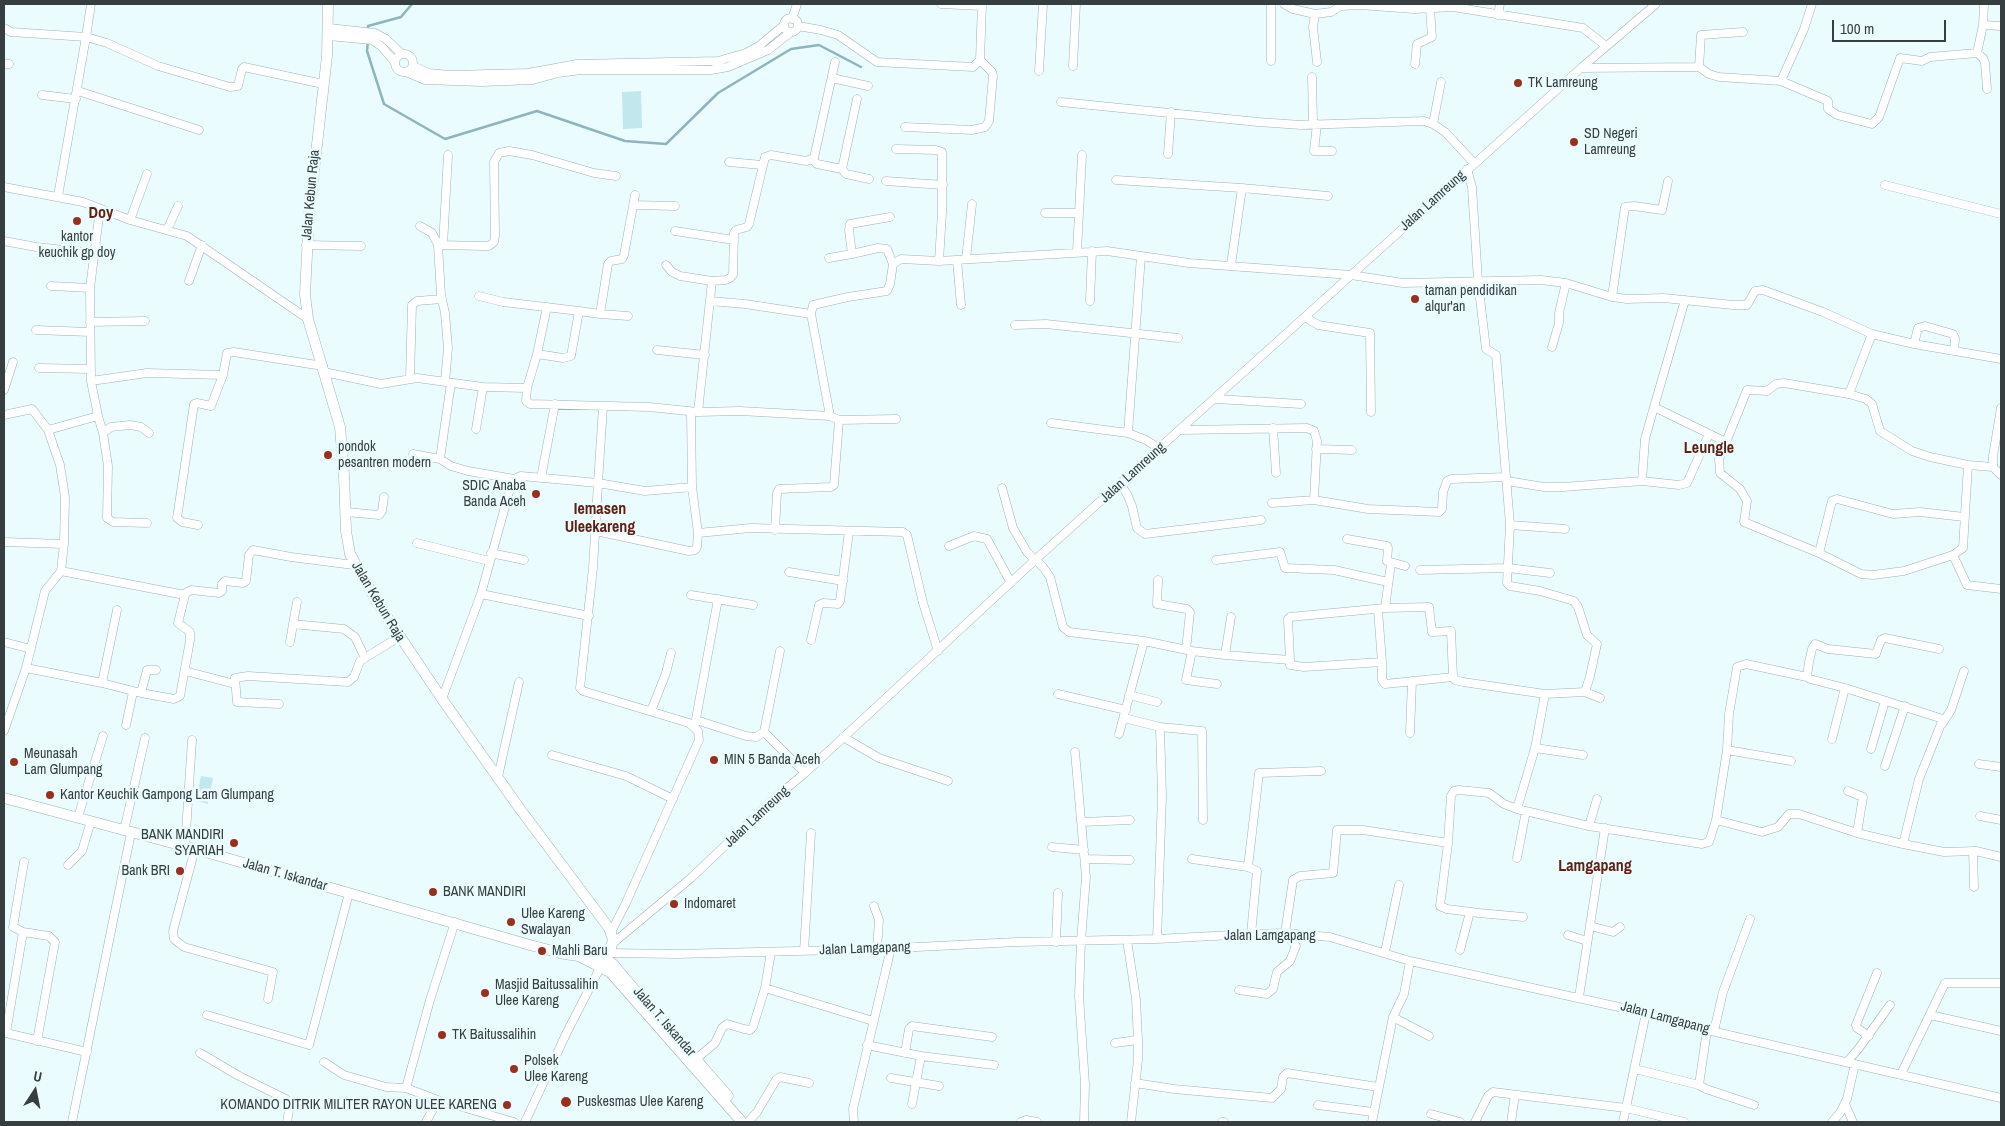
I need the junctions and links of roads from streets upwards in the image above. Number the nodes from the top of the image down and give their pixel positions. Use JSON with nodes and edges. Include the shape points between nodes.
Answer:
{"nodes":[{"id":1,"x":91,"y":4,"type":"edge"},
{"id":2,"x":328,"y":4,"type":"edge"},
{"id":3,"x":798,"y":4,"type":"edge"},
{"id":4,"x":941,"y":4,"type":"edge"},
{"id":5,"x":1043,"y":4,"type":"edge"},
{"id":6,"x":1076,"y":4,"type":"edge"},
{"id":7,"x":1271,"y":4,"type":"edge"},
{"id":8,"x":1284,"y":4,"type":"edge"},
{"id":9,"x":1500,"y":4,"type":"edge"},
{"id":10,"x":1644,"y":4,"type":"edge"},
{"id":11,"x":1656,"y":4,"type":"edge"},
{"id":12,"x":1812,"y":4,"type":"edge"},
{"id":13,"x":1984,"y":4,"type":"edge"},
{"id":14,"x":982,"y":5,"type":"edge"},
{"id":15,"x":1453,"y":5,"type":"edge"},
{"id":16,"x":1430,"y":9,"type":"junction"},
{"id":17,"x":1646,"y":13,"type":"junction"},
{"id":18,"x":1315,"y":14,"type":"junction"},
{"id":19,"x":1498,"y":15,"type":"junction"},
{"id":20,"x":792,"y":18,"type":"junction"},
{"id":21,"x":784,"y":25,"type":"junction"},
{"id":22,"x":1983,"y":25,"type":"junction"},
{"id":23,"x":2001,"y":26,"type":"edge"},
{"id":24,"x":4,"y":28,"type":"edge"},
{"id":25,"x":795,"y":29,"type":"junction"},
{"id":26,"x":328,"y":32,"type":"junction"},
{"id":27,"x":1743,"y":32,"type":"dead end"},
{"id":28,"x":86,"y":37,"type":"junction"},
{"id":29,"x":373,"y":37,"type":"junction"},
{"id":30,"x":1606,"y":46,"type":"junction"},
{"id":31,"x":1977,"y":53,"type":"junction"},
{"id":32,"x":402,"y":54,"type":"junction"},
{"id":33,"x":980,"y":60,"type":"junction"},
{"id":34,"x":1271,"y":61,"type":"dead end"},
{"id":35,"x":395,"y":62,"type":"junction"},
{"id":36,"x":835,"y":62,"type":"dead end"},
{"id":37,"x":1317,"y":62,"type":"dead end"},
{"id":38,"x":1415,"y":64,"type":"dead end"},
{"id":39,"x":413,"y":66,"type":"junction"},
{"id":40,"x":1073,"y":66,"type":"dead end"},
{"id":41,"x":600,"y":67,"type":"junction"},
{"id":42,"x":689,"y":67,"type":"junction"},
{"id":43,"x":1700,"y":67,"type":"junction"},
{"id":44,"x":1581,"y":68,"type":"junction"},
{"id":45,"x":1039,"y":70,"type":"dead end"},
{"id":46,"x":406,"y":72,"type":"junction"},
{"id":47,"x":1312,"y":77,"type":"dead end"},
{"id":48,"x":832,"y":78,"type":"junction"},
{"id":49,"x":1781,"y":81,"type":"junction"},
{"id":50,"x":1441,"y":82,"type":"dead end"},
{"id":51,"x":323,"y":84,"type":"junction"},
{"id":52,"x":868,"y":86,"type":"dead end"},
{"id":53,"x":1987,"y":89,"type":"dead end"},
{"id":54,"x":42,"y":95,"type":"dead end"},
{"id":55,"x":77,"y":95,"type":"junction"},
{"id":56,"x":857,"y":99,"type":"dead end"},
{"id":57,"x":1060,"y":102,"type":"dead end"},
{"id":58,"x":1171,"y":112,"type":"junction"},
{"id":59,"x":1315,"y":124,"type":"junction"},
{"id":60,"x":1433,"y":124,"type":"junction"},
{"id":61,"x":905,"y":127,"type":"dead end"},
{"id":62,"x":199,"y":130,"type":"dead end"},
{"id":63,"x":896,"y":149,"type":"dead end"},
{"id":64,"x":1332,"y":152,"type":"dead end"},
{"id":65,"x":1168,"y":154,"type":"dead end"},
{"id":66,"x":448,"y":155,"type":"dead end"},
{"id":67,"x":1082,"y":155,"type":"dead end"},
{"id":68,"x":812,"y":160,"type":"junction"},
{"id":69,"x":729,"y":162,"type":"dead end"},
{"id":70,"x":1474,"y":163,"type":"junction"},
{"id":71,"x":762,"y":165,"type":"junction"},
{"id":72,"x":842,"y":169,"type":"junction"},
{"id":73,"x":1468,"y":170,"type":"junction"},
{"id":74,"x":147,"y":174,"type":"dead end"},
{"id":75,"x":616,"y":176,"type":"dead end"},
{"id":76,"x":869,"y":179,"type":"dead end"},
{"id":77,"x":1116,"y":180,"type":"dead end"},
{"id":78,"x":886,"y":181,"type":"dead end"},
{"id":79,"x":1668,"y":181,"type":"dead end"},
{"id":80,"x":943,"y":185,"type":"junction"},
{"id":81,"x":1884,"y":186,"type":"dead end"},
{"id":82,"x":4,"y":187,"type":"edge"},
{"id":83,"x":1242,"y":188,"type":"junction"},
{"id":84,"x":635,"y":195,"type":"dead end"},
{"id":85,"x":58,"y":196,"type":"junction"},
{"id":86,"x":1328,"y":196,"type":"dead end"},
{"id":87,"x":972,"y":204,"type":"dead end"},
{"id":88,"x":633,"y":205,"type":"junction"},
{"id":89,"x":178,"y":206,"type":"dead end"},
{"id":90,"x":675,"y":206,"type":"dead end"},
{"id":91,"x":100,"y":209,"type":"junction"},
{"id":92,"x":1045,"y":213,"type":"dead end"},
{"id":93,"x":1079,"y":213,"type":"junction"},
{"id":94,"x":2001,"y":214,"type":"edge"},
{"id":95,"x":890,"y":217,"type":"dead end"},
{"id":96,"x":130,"y":220,"type":"junction"},
{"id":97,"x":420,"y":226,"type":"dead end"},
{"id":98,"x":167,"y":230,"type":"junction"},
{"id":99,"x":675,"y":231,"type":"dead end"},
{"id":100,"x":734,"y":240,"type":"junction"},
{"id":101,"x":4,"y":241,"type":"edge"},
{"id":102,"x":202,"y":245,"type":"junction"},
{"id":103,"x":306,"y":245,"type":"junction"},
{"id":104,"x":441,"y":245,"type":"junction"},
{"id":105,"x":361,"y":246,"type":"dead end"},
{"id":106,"x":1092,"y":251,"type":"junction"},
{"id":107,"x":1077,"y":252,"type":"junction"},
{"id":108,"x":94,"y":253,"type":"junction"},
{"id":109,"x":852,"y":254,"type":"junction"},
{"id":110,"x":1141,"y":256,"type":"junction"},
{"id":111,"x":829,"y":258,"type":"dead end"},
{"id":112,"x":966,"y":259,"type":"junction"},
{"id":113,"x":957,"y":260,"type":"junction"},
{"id":114,"x":939,"y":261,"type":"junction"},
{"id":115,"x":666,"y":264,"type":"dead end"},
{"id":116,"x":893,"y":264,"type":"junction"},
{"id":117,"x":1231,"y":265,"type":"junction"},
{"id":118,"x":1350,"y":275,"type":"junction"},
{"id":119,"x":712,"y":280,"type":"junction"},
{"id":120,"x":189,"y":281,"type":"dead end"},
{"id":121,"x":1478,"y":282,"type":"junction"},
{"id":122,"x":1566,"y":284,"type":"junction"},
{"id":123,"x":51,"y":286,"type":"dead end"},
{"id":124,"x":90,"y":288,"type":"junction"},
{"id":125,"x":479,"y":296,"type":"dead end"},
{"id":126,"x":1612,"y":297,"type":"junction"},
{"id":127,"x":442,"y":299,"type":"junction"},
{"id":128,"x":1685,"y":300,"type":"junction"},
{"id":129,"x":710,"y":301,"type":"junction"},
{"id":130,"x":1090,"y":301,"type":"dead end"},
{"id":131,"x":961,"y":305,"type":"dead end"},
{"id":132,"x":548,"y":308,"type":"junction"},
{"id":133,"x":579,"y":311,"type":"junction"},
{"id":134,"x":600,"y":314,"type":"junction"},
{"id":135,"x":811,"y":314,"type":"junction"},
{"id":136,"x":628,"y":316,"type":"dead end"},
{"id":137,"x":1304,"y":317,"type":"junction"},
{"id":138,"x":308,"y":319,"type":"junction"},
{"id":139,"x":90,"y":322,"type":"junction"},
{"id":140,"x":146,"y":322,"type":"dead end"},
{"id":141,"x":1015,"y":325,"type":"dead end"},
{"id":142,"x":36,"y":330,"type":"dead end"},
{"id":143,"x":90,"y":332,"type":"junction"},
{"id":144,"x":1136,"y":334,"type":"junction"},
{"id":145,"x":1872,"y":334,"type":"junction"},
{"id":146,"x":1178,"y":338,"type":"dead end"},
{"id":147,"x":1914,"y":344,"type":"junction"},
{"id":148,"x":1552,"y":347,"type":"dead end"},
{"id":149,"x":657,"y":350,"type":"dead end"},
{"id":150,"x":1954,"y":351,"type":"junction"},
{"id":151,"x":537,"y":354,"type":"junction"},
{"id":152,"x":704,"y":355,"type":"junction"},
{"id":153,"x":2001,"y":359,"type":"edge"},
{"id":154,"x":13,"y":362,"type":"dead end"},
{"id":155,"x":39,"y":368,"type":"dead end"},
{"id":156,"x":92,"y":369,"type":"junction"},
{"id":157,"x":323,"y":369,"type":"junction"},
{"id":158,"x":223,"y":375,"type":"junction"},
{"id":159,"x":410,"y":378,"type":"junction"},
{"id":160,"x":91,"y":381,"type":"junction"},
{"id":161,"x":448,"y":382,"type":"junction"},
{"id":162,"x":483,"y":387,"type":"junction"},
{"id":163,"x":527,"y":388,"type":"junction"},
{"id":164,"x":4,"y":390,"type":"edge"},
{"id":165,"x":1849,"y":394,"type":"junction"},
{"id":166,"x":1216,"y":399,"type":"junction"},
{"id":167,"x":555,"y":404,"type":"junction"},
{"id":168,"x":1301,"y":404,"type":"dead end"},
{"id":169,"x":603,"y":407,"type":"junction"},
{"id":170,"x":1654,"y":407,"type":"junction"},
{"id":171,"x":2001,"y":408,"type":"edge"},
{"id":172,"x":695,"y":412,"type":"junction"},
{"id":173,"x":1371,"y":412,"type":"dead end"},
{"id":174,"x":4,"y":414,"type":"edge"},
{"id":175,"x":98,"y":416,"type":"junction"},
{"id":176,"x":830,"y":416,"type":"junction"},
{"id":177,"x":896,"y":419,"type":"dead end"},
{"id":178,"x":839,"y":420,"type":"junction"},
{"id":179,"x":1051,"y":423,"type":"dead end"},
{"id":180,"x":476,"y":428,"type":"dead end"},
{"id":181,"x":1273,"y":428,"type":"junction"},
{"id":182,"x":48,"y":430,"type":"junction"},
{"id":183,"x":1181,"y":430,"type":"junction"},
{"id":184,"x":104,"y":433,"type":"junction"},
{"id":185,"x":149,"y":433,"type":"dead end"},
{"id":186,"x":1128,"y":433,"type":"junction"},
{"id":187,"x":1710,"y":434,"type":"junction"},
{"id":188,"x":1726,"y":442,"type":"junction"},
{"id":189,"x":1160,"y":449,"type":"junction"},
{"id":190,"x":1316,"y":449,"type":"junction"},
{"id":191,"x":1352,"y":450,"type":"dead end"},
{"id":192,"x":413,"y":454,"type":"dead end"},
{"id":193,"x":440,"y":459,"type":"junction"},
{"id":194,"x":1968,"y":465,"type":"junction"},
{"id":195,"x":1993,"y":467,"type":"junction"},
{"id":196,"x":1276,"y":473,"type":"dead end"},
{"id":197,"x":2001,"y":475,"type":"edge"},
{"id":198,"x":541,"y":478,"type":"junction"},
{"id":199,"x":514,"y":479,"type":"junction"},
{"id":200,"x":1506,"y":479,"type":"junction"},
{"id":201,"x":1642,"y":481,"type":"junction"},
{"id":202,"x":598,"y":483,"type":"junction"},
{"id":203,"x":1120,"y":484,"type":"junction"},
{"id":204,"x":692,"y":487,"type":"junction"},
{"id":205,"x":1002,"y":488,"type":"dead end"},
{"id":206,"x":384,"y":497,"type":"dead end"},
{"id":207,"x":1314,"y":500,"type":"junction"},
{"id":208,"x":1272,"y":503,"type":"dead end"},
{"id":209,"x":346,"y":512,"type":"junction"},
{"id":210,"x":1964,"y":516,"type":"junction"},
{"id":211,"x":1261,"y":520,"type":"dead end"},
{"id":212,"x":147,"y":523,"type":"dead end"},
{"id":213,"x":198,"y":525,"type":"dead end"},
{"id":214,"x":1510,"y":525,"type":"junction"},
{"id":215,"x":1565,"y":529,"type":"dead end"},
{"id":216,"x":775,"y":530,"type":"junction"},
{"id":217,"x":850,"y":531,"type":"junction"},
{"id":218,"x":596,"y":532,"type":"junction"},
{"id":219,"x":698,"y":533,"type":"junction"},
{"id":220,"x":1348,"y":539,"type":"dead end"},
{"id":221,"x":4,"y":542,"type":"edge"},
{"id":222,"x":417,"y":543,"type":"dead end"},
{"id":223,"x":64,"y":544,"type":"junction"},
{"id":224,"x":949,"y":546,"type":"dead end"},
{"id":225,"x":491,"y":553,"type":"junction"},
{"id":226,"x":1820,"y":554,"type":"junction"},
{"id":227,"x":1953,"y":555,"type":"junction"},
{"id":228,"x":524,"y":560,"type":"dead end"},
{"id":229,"x":1035,"y":560,"type":"junction"},
{"id":230,"x":1216,"y":560,"type":"dead end"},
{"id":231,"x":489,"y":561,"type":"junction"},
{"id":232,"x":1391,"y":563,"type":"junction"},
{"id":233,"x":354,"y":565,"type":"junction"},
{"id":234,"x":1405,"y":566,"type":"dead end"},
{"id":235,"x":1508,"y":568,"type":"junction"},
{"id":236,"x":1420,"y":570,"type":"dead end"},
{"id":237,"x":61,"y":571,"type":"junction"},
{"id":238,"x":789,"y":572,"type":"dead end"},
{"id":239,"x":1550,"y":573,"type":"dead end"},
{"id":240,"x":1158,"y":580,"type":"dead end"},
{"id":241,"x":843,"y":581,"type":"junction"},
{"id":242,"x":1388,"y":582,"type":"junction"},
{"id":243,"x":1011,"y":583,"type":"junction"},
{"id":244,"x":2001,"y":589,"type":"edge"},
{"id":245,"x":184,"y":594,"type":"junction"},
{"id":246,"x":481,"y":594,"type":"junction"},
{"id":247,"x":691,"y":595,"type":"dead end"},
{"id":248,"x":718,"y":599,"type":"junction"},
{"id":249,"x":297,"y":602,"type":"dead end"},
{"id":250,"x":753,"y":605,"type":"dead end"},
{"id":251,"x":1381,"y":609,"type":"junction"},
{"id":252,"x":116,"y":610,"type":"dead end"},
{"id":253,"x":589,"y":616,"type":"junction"},
{"id":254,"x":1231,"y":617,"type":"dead end"},
{"id":255,"x":293,"y":624,"type":"junction"},
{"id":256,"x":399,"y":637,"type":"junction"},
{"id":257,"x":811,"y":640,"type":"dead end"},
{"id":258,"x":1144,"y":641,"type":"junction"},
{"id":259,"x":4,"y":642,"type":"edge"},
{"id":260,"x":290,"y":642,"type":"dead end"},
{"id":261,"x":31,"y":649,"type":"junction"},
{"id":262,"x":1939,"y":649,"type":"dead end"},
{"id":263,"x":1189,"y":650,"type":"junction"},
{"id":264,"x":780,"y":651,"type":"dead end"},
{"id":265,"x":938,"y":651,"type":"junction"},
{"id":266,"x":671,"y":653,"type":"dead end"},
{"id":267,"x":1225,"y":655,"type":"junction"},
{"id":268,"x":365,"y":658,"type":"junction"},
{"id":269,"x":1290,"y":660,"type":"junction"},
{"id":270,"x":1382,"y":662,"type":"junction"},
{"id":271,"x":26,"y":668,"type":"junction"},
{"id":272,"x":156,"y":670,"type":"dead end"},
{"id":273,"x":1964,"y":671,"type":"dead end"},
{"id":274,"x":185,"y":672,"type":"junction"},
{"id":275,"x":1453,"y":677,"type":"junction"},
{"id":276,"x":1807,"y":677,"type":"junction"},
{"id":277,"x":1412,"y":681,"type":"junction"},
{"id":278,"x":519,"y":682,"type":"dead end"},
{"id":279,"x":102,"y":683,"type":"junction"},
{"id":280,"x":236,"y":684,"type":"junction"},
{"id":281,"x":1217,"y":684,"type":"dead end"},
{"id":282,"x":1845,"y":688,"type":"junction"},
{"id":283,"x":137,"y":692,"type":"junction"},
{"id":284,"x":1585,"y":692,"type":"junction"},
{"id":285,"x":1058,"y":694,"type":"dead end"},
{"id":286,"x":1545,"y":694,"type":"junction"},
{"id":287,"x":1129,"y":695,"type":"junction"},
{"id":288,"x":1600,"y":698,"type":"dead end"},
{"id":289,"x":442,"y":699,"type":"junction"},
{"id":290,"x":1885,"y":700,"type":"junction"},
{"id":291,"x":1157,"y":702,"type":"dead end"},
{"id":292,"x":279,"y":704,"type":"dead end"},
{"id":293,"x":1905,"y":706,"type":"junction"},
{"id":294,"x":651,"y":711,"type":"junction"},
{"id":295,"x":1125,"y":714,"type":"junction"},
{"id":296,"x":696,"y":723,"type":"junction"},
{"id":297,"x":126,"y":725,"type":"dead end"},
{"id":298,"x":1941,"y":725,"type":"junction"},
{"id":299,"x":1160,"y":727,"type":"junction"},
{"id":300,"x":4,"y":732,"type":"edge"},
{"id":301,"x":764,"y":732,"type":"junction"},
{"id":302,"x":1410,"y":733,"type":"dead end"},
{"id":303,"x":1119,"y":734,"type":"dead end"},
{"id":304,"x":103,"y":736,"type":"dead end"},
{"id":305,"x":145,"y":738,"type":"dead end"},
{"id":306,"x":843,"y":738,"type":"junction"},
{"id":307,"x":1832,"y":739,"type":"dead end"},
{"id":308,"x":192,"y":740,"type":"dead end"},
{"id":309,"x":1535,"y":748,"type":"junction"},
{"id":310,"x":1871,"y":749,"type":"dead end"},
{"id":311,"x":1727,"y":750,"type":"junction"},
{"id":312,"x":1075,"y":752,"type":"dead end"},
{"id":313,"x":552,"y":755,"type":"dead end"},
{"id":314,"x":1583,"y":755,"type":"dead end"},
{"id":315,"x":1791,"y":761,"type":"dead end"},
{"id":316,"x":1979,"y":764,"type":"dead end"},
{"id":317,"x":1885,"y":766,"type":"dead end"},
{"id":318,"x":2001,"y":767,"type":"edge"},
{"id":319,"x":1321,"y":771,"type":"dead end"},
{"id":320,"x":805,"y":773,"type":"junction"},
{"id":321,"x":498,"y":777,"type":"junction"},
{"id":322,"x":948,"y":781,"type":"dead end"},
{"id":323,"x":1848,"y":791,"type":"dead end"},
{"id":324,"x":4,"y":798,"type":"edge"},
{"id":325,"x":673,"y":799,"type":"junction"},
{"id":326,"x":1597,"y":799,"type":"dead end"},
{"id":327,"x":1517,"y":809,"type":"junction"},
{"id":328,"x":1526,"y":811,"type":"junction"},
{"id":329,"x":1980,"y":816,"type":"dead end"},
{"id":330,"x":78,"y":817,"type":"junction"},
{"id":331,"x":1130,"y":820,"type":"dead end"},
{"id":332,"x":1203,"y":820,"type":"dead end"},
{"id":333,"x":1716,"y":820,"type":"junction"},
{"id":334,"x":2001,"y":820,"type":"edge"},
{"id":335,"x":91,"y":821,"type":"junction"},
{"id":336,"x":1082,"y":822,"type":"junction"},
{"id":337,"x":1589,"y":826,"type":"junction"},
{"id":338,"x":1604,"y":828,"type":"junction"},
{"id":339,"x":127,"y":832,"type":"junction"},
{"id":340,"x":811,"y":833,"type":"dead end"},
{"id":341,"x":1857,"y":833,"type":"junction"},
{"id":342,"x":1448,"y":843,"type":"junction"},
{"id":343,"x":1903,"y":844,"type":"junction"},
{"id":344,"x":1052,"y":847,"type":"dead end"},
{"id":345,"x":190,"y":848,"type":"junction"},
{"id":346,"x":1084,"y":850,"type":"junction"},
{"id":347,"x":1973,"y":851,"type":"junction"},
{"id":348,"x":2001,"y":857,"type":"edge"},
{"id":349,"x":1517,"y":858,"type":"dead end"},
{"id":350,"x":1085,"y":859,"type":"junction"},
{"id":351,"x":1192,"y":859,"type":"dead end"},
{"id":352,"x":1130,"y":860,"type":"dead end"},
{"id":353,"x":24,"y":862,"type":"dead end"},
{"id":354,"x":68,"y":865,"type":"dead end"},
{"id":355,"x":1248,"y":867,"type":"junction"},
{"id":356,"x":1399,"y":885,"type":"dead end"},
{"id":357,"x":1974,"y":887,"type":"dead end"},
{"id":358,"x":349,"y":893,"type":"junction"},
{"id":359,"x":1058,"y":894,"type":"dead end"},
{"id":360,"x":874,"y":906,"type":"dead end"},
{"id":361,"x":1470,"y":912,"type":"junction"},
{"id":362,"x":1522,"y":917,"type":"dead end"},
{"id":363,"x":1750,"y":919,"type":"dead end"},
{"id":364,"x":455,"y":922,"type":"junction"},
{"id":365,"x":1590,"y":926,"type":"junction"},
{"id":366,"x":1620,"y":927,"type":"dead end"},
{"id":367,"x":23,"y":932,"type":"junction"},
{"id":368,"x":612,"y":932,"type":"junction"},
{"id":369,"x":1251,"y":934,"type":"junction"},
{"id":370,"x":1285,"y":934,"type":"junction"},
{"id":371,"x":1568,"y":935,"type":"dead end"},
{"id":372,"x":1157,"y":939,"type":"junction"},
{"id":373,"x":1127,"y":940,"type":"junction"},
{"id":374,"x":1081,"y":941,"type":"junction"},
{"id":375,"x":1587,"y":941,"type":"junction"},
{"id":376,"x":1056,"y":942,"type":"junction"},
{"id":377,"x":891,"y":948,"type":"junction"},
{"id":378,"x":877,"y":950,"type":"junction"},
{"id":379,"x":1460,"y":950,"type":"dead end"},
{"id":380,"x":804,"y":951,"type":"junction"},
{"id":381,"x":772,"y":952,"type":"junction"},
{"id":382,"x":1385,"y":952,"type":"junction"},
{"id":383,"x":607,"y":955,"type":"junction"},
{"id":384,"x":1410,"y":961,"type":"junction"},
{"id":385,"x":1877,"y":973,"type":"dead end"},
{"id":386,"x":2001,"y":983,"type":"edge"},
{"id":387,"x":765,"y":988,"type":"junction"},
{"id":388,"x":1239,"y":990,"type":"dead end"},
{"id":389,"x":1579,"y":997,"type":"junction"},
{"id":390,"x":268,"y":999,"type":"dead end"},
{"id":391,"x":1890,"y":1005,"type":"dead end"},
{"id":392,"x":1646,"y":1013,"type":"junction"},
{"id":393,"x":1930,"y":1014,"type":"junction"},
{"id":394,"x":207,"y":1015,"type":"dead end"},
{"id":395,"x":1392,"y":1017,"type":"junction"},
{"id":396,"x":873,"y":1021,"type":"junction"},
{"id":397,"x":1711,"y":1031,"type":"junction"},
{"id":398,"x":2001,"y":1031,"type":"edge"},
{"id":399,"x":1429,"y":1036,"type":"dead end"},
{"id":400,"x":1869,"y":1036,"type":"junction"},
{"id":401,"x":992,"y":1037,"type":"dead end"},
{"id":402,"x":1138,"y":1040,"type":"junction"},
{"id":403,"x":38,"y":1041,"type":"junction"},
{"id":404,"x":1114,"y":1043,"type":"dead end"},
{"id":405,"x":867,"y":1045,"type":"junction"},
{"id":406,"x":87,"y":1052,"type":"junction"},
{"id":407,"x":905,"y":1052,"type":"junction"},
{"id":408,"x":200,"y":1053,"type":"dead end"},
{"id":409,"x":921,"y":1056,"type":"junction"},
{"id":410,"x":696,"y":1059,"type":"junction"},
{"id":411,"x":324,"y":1062,"type":"dead end"},
{"id":412,"x":1851,"y":1063,"type":"junction"},
{"id":413,"x":994,"y":1065,"type":"dead end"},
{"id":414,"x":1635,"y":1068,"type":"junction"},
{"id":415,"x":1901,"y":1074,"type":"junction"},
{"id":416,"x":891,"y":1078,"type":"dead end"},
{"id":417,"x":916,"y":1082,"type":"junction"},
{"id":418,"x":809,"y":1083,"type":"dead end"},
{"id":419,"x":1135,"y":1083,"type":"junction"},
{"id":420,"x":1700,"y":1085,"type":"junction"},
{"id":421,"x":939,"y":1086,"type":"dead end"},
{"id":422,"x":1378,"y":1087,"type":"junction"},
{"id":423,"x":406,"y":1088,"type":"junction"},
{"id":424,"x":1515,"y":1095,"type":"junction"},
{"id":425,"x":2001,"y":1098,"type":"edge"},
{"id":426,"x":438,"y":1100,"type":"junction"},
{"id":427,"x":912,"y":1104,"type":"dead end"},
{"id":428,"x":1845,"y":1104,"type":"junction"},
{"id":429,"x":1318,"y":1105,"type":"dead end"},
{"id":430,"x":1754,"y":1105,"type":"dead end"},
{"id":431,"x":1626,"y":1108,"type":"junction"},
{"id":432,"x":1372,"y":1112,"type":"junction"},
{"id":433,"x":1431,"y":1114,"type":"dead end"},
{"id":434,"x":72,"y":1122,"type":"edge"},
{"id":435,"x":287,"y":1122,"type":"edge"},
{"id":436,"x":426,"y":1122,"type":"edge"},
{"id":437,"x":514,"y":1122,"type":"edge"},
{"id":438,"x":525,"y":1122,"type":"edge"},
{"id":439,"x":743,"y":1122,"type":"edge"},
{"id":440,"x":748,"y":1122,"type":"edge"},
{"id":441,"x":854,"y":1122,"type":"edge"},
{"id":442,"x":1021,"y":1122,"type":"edge"},
{"id":443,"x":1037,"y":1122,"type":"edge"},
{"id":444,"x":1084,"y":1122,"type":"edge"},
{"id":445,"x":1131,"y":1122,"type":"edge"},
{"id":446,"x":1372,"y":1122,"type":"edge"},
{"id":447,"x":1460,"y":1122,"type":"edge"},
{"id":448,"x":1476,"y":1122,"type":"edge"},
{"id":449,"x":1511,"y":1122,"type":"edge"},
{"id":450,"x":1623,"y":1122,"type":"edge"},
{"id":451,"x":1684,"y":1122,"type":"edge"},
{"id":452,"x":1832,"y":1122,"type":"edge"},
{"id":453,"x":1853,"y":1122,"type":"edge"}],
"edges":[{"from":1,"to":28,"type":"street"},
{"from":2,"to":26,"type":"street","name":"Jalan Kebun Raja"},
{"from":3,"to":20,"type":"street"},
{"from":4,"to":14,"type":"street"},
{"from":5,"to":45,"type":"street"},
{"from":6,"to":40,"type":"street"},
{"from":7,"to":34,"type":"street"},
{"from":8,"to":18,"type":"street"},
{"from":9,"to":19,"type":"street"},
{"from":10,"to":17,"type":"street"},
{"from":11,"to":17,"type":"street","name":"Jalan Lamreung"},
{"from":12,"to":49,"type":"street"},
{"from":13,"to":22,"type":"street"},
{"from":14,"to":33,"type":"street"},
{"from":15,"to":16,"type":"street"},
{"from":15,"to":19,"type":"street"},
{"from":16,"to":18,"type":"street","via":[[1341,6]]},
{"from":16,"to":38,"type":"street","via":[[1432,37],[1417,44]]},
{"from":17,"to":30,"type":"street","name":"Jalan Lamreung"},
{"from":18,"to":37,"type":"street","via":[[1313,27]]},
{"from":19,"to":30,"type":"street","via":[[1583,28]]},
{"from":20,"to":21,"type":"street"},
{"from":20,"to":25,"type":"street","via":[[797,22]]},
{"from":21,"to":25,"type":"street","via":[[787,31]]},
{"from":21,"to":42,"type":"street","via":[[746,53]]},
{"from":22,"to":23,"type":"street"},
{"from":22,"to":31,"type":"street"},
{"from":24,"to":28,"type":"street","via":[[11,32]]},
{"from":25,"to":33,"type":"street","via":[[821,30],[838,35],[877,62],[969,68]]},
{"from":25,"to":42,"type":"street","via":[[768,50],[728,67]]},
{"from":26,"to":29,"type":"street"},
{"from":26,"to":51,"type":"street","name":"Jalan Kebun Raja"},
{"from":27,"to":43,"type":"street","via":[[1701,35]]},
{"from":28,"to":51,"type":"street","via":[[158,66],[230,87],[239,84],[244,67]]},
{"from":28,"to":55,"type":"street"},
{"from":29,"to":32,"type":"street","via":[[386,39]]},
{"from":29,"to":35,"type":"street"},
{"from":30,"to":44,"type":"street","name":"Jalan Lamreung"},
{"from":31,"to":49,"type":"street","via":[[1930,57],[1922,61],[1900,58],[1879,117],[1872,124],[1837,115],[1828,109],[1828,101]]},
{"from":31,"to":53,"type":"street","via":[[1985,63]]},
{"from":32,"to":35,"type":"street"},
{"from":32,"to":39,"type":"street","via":[[411,57]]},
{"from":33,"to":61,"type":"street","via":[[993,76],[989,121],[985,127],[972,130]]},
{"from":35,"to":46,"type":"street","via":[[397,70]]},
{"from":36,"to":48,"type":"street"},
{"from":39,"to":41,"type":"street","via":[[429,73],[450,75],[528,73],[565,65]]},
{"from":39,"to":46,"type":"street"},
{"from":41,"to":42,"type":"street"},
{"from":41,"to":46,"type":"street","via":[[570,70],[533,80],[482,82],[425,80]]},
{"from":43,"to":44,"type":"street"},
{"from":43,"to":49,"type":"street","via":[[1719,77]]},
{"from":44,"to":70,"type":"street","name":"Jalan Lamreung"},
{"from":47,"to":59,"type":"street"},
{"from":48,"to":52,"type":"street"},
{"from":48,"to":68,"type":"street"},
{"from":50,"to":60,"type":"street"},
{"from":51,"to":103,"type":"street","name":"Jalan Kebun Raja"},
{"from":54,"to":55,"type":"street"},
{"from":55,"to":62,"type":"street"},
{"from":55,"to":85,"type":"street"},
{"from":56,"to":72,"type":"street"},
{"from":57,"to":58,"type":"street"},
{"from":58,"to":59,"type":"street","via":[[1258,122]]},
{"from":58,"to":65,"type":"street"},
{"from":59,"to":60,"type":"street"},
{"from":59,"to":64,"type":"street","via":[[1314,151]]},
{"from":60,"to":70,"type":"street"},
{"from":63,"to":80,"type":"street","via":[[942,152]]},
{"from":66,"to":104,"type":"street"},
{"from":67,"to":93,"type":"street"},
{"from":68,"to":71,"type":"street","via":[[768,155]]},
{"from":68,"to":72,"type":"street"},
{"from":69,"to":71,"type":"street"},
{"from":70,"to":73,"type":"street","name":"Jalan Lamreung"},
{"from":71,"to":100,"type":"street","via":[[749,224],[735,230]]},
{"from":72,"to":76,"type":"street","via":[[846,174]]},
{"from":73,"to":118,"type":"street","name":"Jalan Lamreung"},
{"from":73,"to":121,"type":"street"},
{"from":74,"to":96,"type":"street"},
{"from":75,"to":104,"type":"street","via":[[532,155],[509,151],[499,153],[494,162],[494,242],[489,246]]},
{"from":77,"to":83,"type":"street"},
{"from":78,"to":80,"type":"street"},
{"from":79,"to":126,"type":"street","via":[[1662,210],[1625,208]]},
{"from":80,"to":114,"type":"street"},
{"from":81,"to":94,"type":"street"},
{"from":82,"to":85,"type":"street"},
{"from":83,"to":86,"type":"street"},
{"from":83,"to":117,"type":"street"},
{"from":84,"to":88,"type":"street"},
{"from":85,"to":91,"type":"street"},
{"from":87,"to":112,"type":"street"},
{"from":88,"to":90,"type":"street"},
{"from":88,"to":134,"type":"street","via":[[623,257],[608,264]]},
{"from":89,"to":98,"type":"street"},
{"from":91,"to":96,"type":"street"},
{"from":91,"to":108,"type":"street"},
{"from":92,"to":93,"type":"street"},
{"from":93,"to":107,"type":"street"},
{"from":95,"to":109,"type":"street","via":[[850,224]]},
{"from":96,"to":98,"type":"street"},
{"from":97,"to":104,"type":"street"},
{"from":98,"to":102,"type":"street"},
{"from":99,"to":100,"type":"street"},
{"from":100,"to":119,"type":"street","via":[[732,277]]},
{"from":101,"to":108,"type":"street"},
{"from":102,"to":120,"type":"street"},
{"from":102,"to":138,"type":"street"},
{"from":103,"to":105,"type":"street"},
{"from":103,"to":138,"type":"street","name":"Jalan Kebun Raja"},
{"from":104,"to":127,"type":"street"},
{"from":106,"to":107,"type":"street"},
{"from":106,"to":110,"type":"street"},
{"from":106,"to":130,"type":"street"},
{"from":107,"to":112,"type":"street"},
{"from":108,"to":124,"type":"street"},
{"from":109,"to":111,"type":"street"},
{"from":109,"to":116,"type":"street","via":[[887,249]]},
{"from":110,"to":117,"type":"street"},
{"from":110,"to":144,"type":"street"},
{"from":112,"to":113,"type":"street"},
{"from":113,"to":114,"type":"street"},
{"from":113,"to":131,"type":"street"},
{"from":114,"to":116,"type":"street","via":[[901,259]]},
{"from":115,"to":119,"type":"street","via":[[680,276]]},
{"from":116,"to":135,"type":"street","via":[[887,291],[814,304]]},
{"from":117,"to":118,"type":"street"},
{"from":118,"to":121,"type":"street","via":[[1403,283]]},
{"from":118,"to":137,"type":"street","name":"Jalan Lamreung"},
{"from":119,"to":129,"type":"street"},
{"from":121,"to":122,"type":"street","via":[[1541,280]]},
{"from":121,"to":200,"type":"street","via":[[1486,349],[1496,355]]},
{"from":122,"to":126,"type":"street"},
{"from":122,"to":148,"type":"street"},
{"from":123,"to":124,"type":"street"},
{"from":124,"to":139,"type":"street"},
{"from":125,"to":132,"type":"street"},
{"from":126,"to":128,"type":"street"},
{"from":127,"to":159,"type":"street","via":[[417,301],[412,305]]},
{"from":127,"to":161,"type":"street"},
{"from":128,"to":145,"type":"street","via":[[1747,305],[1755,291],[1763,290]]},
{"from":128,"to":170,"type":"street"},
{"from":129,"to":135,"type":"street"},
{"from":129,"to":152,"type":"street"},
{"from":132,"to":133,"type":"street"},
{"from":132,"to":151,"type":"street"},
{"from":133,"to":134,"type":"street"},
{"from":133,"to":151,"type":"street","via":[[571,356],[562,358]]},
{"from":134,"to":136,"type":"street"},
{"from":135,"to":176,"type":"street"},
{"from":137,"to":166,"type":"street","name":"Jalan Lamreung"},
{"from":137,"to":173,"type":"street","via":[[1318,325],[1370,333]]},
{"from":138,"to":157,"type":"street","name":"Jalan Kebun Raja"},
{"from":139,"to":140,"type":"street"},
{"from":139,"to":143,"type":"street"},
{"from":141,"to":144,"type":"street","via":[[1046,324]]},
{"from":142,"to":143,"type":"street"},
{"from":143,"to":156,"type":"street"},
{"from":144,"to":146,"type":"street"},
{"from":144,"to":186,"type":"street"},
{"from":145,"to":147,"type":"street"},
{"from":145,"to":165,"type":"street"},
{"from":147,"to":150,"type":"street"},
{"from":147,"to":150,"type":"street","via":[[1918,328],[1925,326],[1953,334],[1956,338]]},
{"from":149,"to":152,"type":"street"},
{"from":150,"to":153,"type":"street"},
{"from":151,"to":163,"type":"street"},
{"from":152,"to":172,"type":"street"},
{"from":154,"to":164,"type":"street"},
{"from":155,"to":156,"type":"street"},
{"from":156,"to":160,"type":"street"},
{"from":157,"to":158,"type":"street","via":[[229,352]]},
{"from":157,"to":159,"type":"street","via":[[380,384]]},
{"from":157,"to":209,"type":"street","name":"Jalan Kebun Raja","via":[[340,427]]},
{"from":158,"to":160,"type":"street","via":[[147,373]]},
{"from":158,"to":213,"type":"street","via":[[211,406],[194,404],[177,518]]},
{"from":159,"to":161,"type":"street"},
{"from":160,"to":175,"type":"street"},
{"from":161,"to":162,"type":"street"},
{"from":161,"to":193,"type":"street"},
{"from":162,"to":163,"type":"street"},
{"from":162,"to":180,"type":"street"},
{"from":163,"to":167,"type":"street","via":[[526,401],[529,403]]},
{"from":165,"to":188,"type":"street","via":[[1784,383],[1767,390],[1747,390]]},
{"from":165,"to":194,"type":"street","via":[[1869,400],[1880,431],[1907,448]]},
{"from":166,"to":168,"type":"street"},
{"from":166,"to":183,"type":"street","name":"Jalan Lamreung"},
{"from":167,"to":169,"type":"street"},
{"from":167,"to":198,"type":"street"},
{"from":169,"to":172,"type":"street"},
{"from":169,"to":202,"type":"street"},
{"from":170,"to":187,"type":"street"},
{"from":170,"to":201,"type":"street","via":[[1645,439]]},
{"from":171,"to":195,"type":"street"},
{"from":172,"to":176,"type":"street"},
{"from":172,"to":204,"type":"street"},
{"from":174,"to":182,"type":"street","via":[[32,409]]},
{"from":175,"to":182,"type":"street"},
{"from":175,"to":184,"type":"street"},
{"from":176,"to":178,"type":"street"},
{"from":177,"to":178,"type":"street"},
{"from":178,"to":216,"type":"street","via":[[834,485],[779,489]]},
{"from":179,"to":186,"type":"street"},
{"from":181,"to":183,"type":"street"},
{"from":181,"to":190,"type":"street","via":[[1311,429],[1316,436]]},
{"from":181,"to":196,"type":"street"},
{"from":182,"to":223,"type":"street","via":[[63,479]]},
{"from":183,"to":189,"type":"street","name":"Jalan Lamreung"},
{"from":184,"to":185,"type":"street","via":[[112,427],[130,425]]},
{"from":184,"to":212,"type":"street","via":[[108,518],[113,522]]},
{"from":186,"to":189,"type":"street"},
{"from":187,"to":188,"type":"street"},
{"from":187,"to":201,"type":"street","via":[[1687,483]]},
{"from":188,"to":226,"type":"street","via":[[1719,459],[1720,473],[1740,489],[1747,500],[1744,522]]},
{"from":189,"to":203,"type":"street","name":"Jalan Lamreung"},
{"from":190,"to":191,"type":"street"},
{"from":190,"to":207,"type":"street"},
{"from":192,"to":193,"type":"street"},
{"from":193,"to":199,"type":"street","via":[[459,469]]},
{"from":194,"to":195,"type":"street"},
{"from":194,"to":210,"type":"street"},
{"from":195,"to":197,"type":"street"},
{"from":198,"to":199,"type":"street","via":[[521,476]]},
{"from":198,"to":202,"type":"street"},
{"from":199,"to":225,"type":"street"},
{"from":200,"to":201,"type":"street","via":[[1527,485],[1563,487]]},
{"from":200,"to":207,"type":"street","via":[[1451,479],[1443,492],[1439,512],[1368,509]]},
{"from":200,"to":214,"type":"street"},
{"from":202,"to":204,"type":"street","via":[[645,491]]},
{"from":202,"to":218,"type":"street"},
{"from":203,"to":211,"type":"street","via":[[1132,506],[1137,528],[1145,534]]},
{"from":203,"to":229,"type":"street","name":"Jalan Lamreung"},
{"from":204,"to":219,"type":"street"},
{"from":205,"to":229,"type":"street","via":[[1014,528]]},
{"from":206,"to":209,"type":"street","via":[[379,515]]},
{"from":207,"to":208,"type":"street"},
{"from":209,"to":233,"type":"street","name":"Jalan Kebun Raja","via":[[347,542]]},
{"from":210,"to":226,"type":"street","via":[[1920,512],[1893,514],[1837,499],[1832,501]]},
{"from":210,"to":227,"type":"street","via":[[1963,548]]},
{"from":214,"to":215,"type":"street"},
{"from":214,"to":235,"type":"street"},
{"from":216,"to":217,"type":"street"},
{"from":216,"to":219,"type":"street","via":[[739,528]]},
{"from":217,"to":241,"type":"street"},
{"from":217,"to":265,"type":"street","via":[[906,533]]},
{"from":218,"to":219,"type":"street","via":[[689,551],[697,547]]},
{"from":218,"to":253,"type":"street"},
{"from":220,"to":232,"type":"street","via":[[1386,546],[1387,560]]},
{"from":221,"to":223,"type":"street"},
{"from":222,"to":231,"type":"street"},
{"from":223,"to":237,"type":"street"},
{"from":224,"to":243,"type":"street","via":[[974,536],[987,539]]},
{"from":225,"to":228,"type":"street"},
{"from":225,"to":231,"type":"street"},
{"from":226,"to":227,"type":"street","via":[[1861,574],[1872,575],[1904,571]]},
{"from":227,"to":244,"type":"street","via":[[1967,585]]},
{"from":229,"to":243,"type":"street","name":"Jalan Lamreung"},
{"from":229,"to":258,"type":"street","via":[[1050,577],[1065,630]]},
{"from":230,"to":242,"type":"street","via":[[1280,552],[1285,568],[1334,570]]},
{"from":231,"to":246,"type":"street"},
{"from":232,"to":234,"type":"street"},
{"from":232,"to":242,"type":"street"},
{"from":233,"to":245,"type":"street","via":[[253,550],[248,554],[243,584],[225,581],[219,593],[191,590]]},
{"from":233,"to":256,"type":"street","name":"Jalan Kebun Raja"},
{"from":235,"to":236,"type":"street"},
{"from":235,"to":239,"type":"street"},
{"from":235,"to":284,"type":"street","via":[[1507,583],[1510,586],[1569,598],[1578,607],[1587,635],[1597,644]]},
{"from":237,"to":245,"type":"street"},
{"from":237,"to":261,"type":"street","via":[[45,591]]},
{"from":238,"to":241,"type":"street"},
{"from":240,"to":263,"type":"street","via":[[1157,604],[1190,612]]},
{"from":241,"to":257,"type":"street","via":[[839,603],[819,606]]},
{"from":242,"to":251,"type":"street"},
{"from":243,"to":265,"type":"street","name":"Jalan Lamreung"},
{"from":245,"to":274,"type":"street","via":[[178,623],[190,632]]},
{"from":246,"to":253,"type":"street"},
{"from":246,"to":289,"type":"street"},
{"from":247,"to":248,"type":"street"},
{"from":248,"to":250,"type":"street"},
{"from":248,"to":296,"type":"street"},
{"from":249,"to":255,"type":"street"},
{"from":251,"to":269,"type":"street","via":[[1290,617]]},
{"from":251,"to":270,"type":"street"},
{"from":251,"to":275,"type":"street","via":[[1429,606],[1432,632],[1451,631]]},
{"from":252,"to":279,"type":"street"},
{"from":253,"to":294,"type":"street","via":[[580,688]]},
{"from":254,"to":267,"type":"street"},
{"from":255,"to":260,"type":"street"},
{"from":255,"to":268,"type":"street","via":[[348,630]]},
{"from":256,"to":268,"type":"street"},
{"from":256,"to":289,"type":"street","name":"Jalan Kebun Raja"},
{"from":258,"to":263,"type":"street"},
{"from":258,"to":287,"type":"street"},
{"from":259,"to":261,"type":"street"},
{"from":261,"to":271,"type":"street"},
{"from":262,"to":276,"type":"street","via":[[1885,638],[1881,640],[1876,654],[1828,649],[1814,644]]},
{"from":263,"to":267,"type":"street"},
{"from":263,"to":281,"type":"street","via":[[1186,680]]},
{"from":264,"to":301,"type":"street"},
{"from":265,"to":306,"type":"street","name":"Jalan Lamreung"},
{"from":266,"to":294,"type":"street"},
{"from":267,"to":269,"type":"street"},
{"from":268,"to":280,"type":"street","via":[[348,682],[248,676],[235,678]]},
{"from":269,"to":270,"type":"street","via":[[1290,665],[1304,666]]},
{"from":270,"to":277,"type":"street","via":[[1385,684]]},
{"from":271,"to":279,"type":"street"},
{"from":271,"to":300,"type":"street"},
{"from":272,"to":283,"type":"street","via":[[147,670]]},
{"from":273,"to":298,"type":"street","via":[[1951,710]]},
{"from":274,"to":280,"type":"street"},
{"from":274,"to":283,"type":"street","via":[[178,698]]},
{"from":275,"to":277,"type":"street"},
{"from":275,"to":286,"type":"street","via":[[1463,682]]},
{"from":276,"to":282,"type":"street"},
{"from":276,"to":311,"type":"street","via":[[1746,664],[1737,667]]},
{"from":277,"to":302,"type":"street"},
{"from":278,"to":321,"type":"street"},
{"from":279,"to":283,"type":"street"},
{"from":280,"to":292,"type":"street","via":[[239,703]]},
{"from":282,"to":290,"type":"street"},
{"from":282,"to":307,"type":"street"},
{"from":283,"to":297,"type":"street"},
{"from":284,"to":286,"type":"street"},
{"from":284,"to":288,"type":"street"},
{"from":285,"to":295,"type":"street"},
{"from":286,"to":309,"type":"street"},
{"from":287,"to":291,"type":"street"},
{"from":287,"to":295,"type":"street"},
{"from":289,"to":321,"type":"street","name":"Jalan Kebun Raja"},
{"from":290,"to":293,"type":"street"},
{"from":290,"to":310,"type":"street"},
{"from":293,"to":298,"type":"street","via":[[1943,718]]},
{"from":293,"to":317,"type":"street"},
{"from":294,"to":296,"type":"street"},
{"from":295,"to":299,"type":"street"},
{"from":295,"to":303,"type":"street"},
{"from":296,"to":301,"type":"street","via":[[746,736],[756,737]]},
{"from":296,"to":325,"type":"street","via":[[698,746]]},
{"from":298,"to":343,"type":"street","via":[[1919,779]]},
{"from":299,"to":332,"type":"street","via":[[1204,733]]},
{"from":299,"to":372,"type":"street","via":[[1162,796]]},
{"from":301,"to":320,"type":"street"},
{"from":304,"to":330,"type":"street"},
{"from":305,"to":339,"type":"street"},
{"from":306,"to":320,"type":"street","name":"Jalan Lamreung"},
{"from":306,"to":322,"type":"street","via":[[879,758]]},
{"from":308,"to":345,"type":"street"},
{"from":309,"to":314,"type":"street"},
{"from":309,"to":327,"type":"street"},
{"from":311,"to":315,"type":"street"},
{"from":311,"to":333,"type":"street"},
{"from":312,"to":336,"type":"street"},
{"from":313,"to":325,"type":"street","via":[[626,776]]},
{"from":316,"to":318,"type":"street"},
{"from":319,"to":355,"type":"street","via":[[1259,773]]},
{"from":320,"to":383,"type":"street","name":"Jalan Lamreung"},
{"from":321,"to":368,"type":"street","name":"Jalan Kebun Raja"},
{"from":323,"to":341,"type":"street","via":[[1863,797]]},
{"from":324,"to":330,"type":"street","name":"Jalan T. Iskandar"},
{"from":325,"to":368,"type":"street"},
{"from":326,"to":337,"type":"street"},
{"from":327,"to":328,"type":"street"},
{"from":327,"to":342,"type":"street","via":[[1489,793],[1454,791],[1451,794]]},
{"from":328,"to":337,"type":"street"},
{"from":328,"to":349,"type":"street"},
{"from":329,"to":334,"type":"street"},
{"from":330,"to":335,"type":"street","name":"Jalan T. Iskandar"},
{"from":331,"to":336,"type":"street"},
{"from":333,"to":338,"type":"street","via":[[1706,844]]},
{"from":333,"to":341,"type":"street","via":[[1762,832],[1778,827],[1789,814],[1799,814]]},
{"from":335,"to":339,"type":"street","name":"Jalan T. Iskandar"},
{"from":335,"to":354,"type":"street","via":[[82,851]]},
{"from":336,"to":346,"type":"street"},
{"from":337,"to":338,"type":"street"},
{"from":338,"to":365,"type":"street"},
{"from":338,"to":389,"type":"street"},
{"from":339,"to":345,"type":"street","name":"Jalan T. Iskandar"},
{"from":339,"to":406,"type":"street"},
{"from":340,"to":380,"type":"street"},
{"from":341,"to":343,"type":"street"},
{"from":342,"to":361,"type":"street","via":[[1440,906]]},
{"from":342,"to":370,"type":"street","via":[[1363,830],[1337,830],[1333,873],[1300,876],[1293,880]]},
{"from":343,"to":347,"type":"street","via":[[1944,852]]},
{"from":344,"to":346,"type":"street"},
{"from":345,"to":358,"type":"street","name":"Jalan T. Iskandar"},
{"from":345,"to":390,"type":"street","via":[[174,939],[184,947],[273,972]]},
{"from":346,"to":350,"type":"street"},
{"from":347,"to":348,"type":"street"},
{"from":347,"to":357,"type":"street"},
{"from":350,"to":352,"type":"street"},
{"from":350,"to":374,"type":"street"},
{"from":351,"to":355,"type":"street"},
{"from":353,"to":367,"type":"street","via":[[12,925]]},
{"from":355,"to":369,"type":"street","via":[[1257,871]]},
{"from":356,"to":382,"type":"street"},
{"from":358,"to":364,"type":"street","name":"Jalan T. Iskandar"},
{"from":358,"to":394,"type":"street","via":[[309,1045]]},
{"from":359,"to":376,"type":"street"},
{"from":360,"to":378,"type":"street","via":[[878,920]]},
{"from":361,"to":362,"type":"street"},
{"from":361,"to":379,"type":"street"},
{"from":363,"to":397,"type":"street"},
{"from":364,"to":383,"type":"street","name":"Jalan T. Iskandar","via":[[564,954],[583,951]]},
{"from":364,"to":423,"type":"street"},
{"from":365,"to":366,"type":"street","via":[[1613,932]]},
{"from":365,"to":375,"type":"street"},
{"from":367,"to":403,"type":"street","via":[[49,936],[55,942]]},
{"from":367,"to":403,"type":"street","via":[[5,1029],[10,1035]]},
{"from":368,"to":383,"type":"street"},
{"from":369,"to":370,"type":"street","name":"Jalan Lamgapang"},
{"from":369,"to":372,"type":"street","name":"Jalan Lamgapang"},
{"from":370,"to":382,"type":"street","name":"Jalan Lamgapang","via":[[1330,936]]},
{"from":370,"to":388,"type":"street","via":[[1296,946],[1290,961],[1277,972],[1271,992]]},
{"from":371,"to":375,"type":"street"},
{"from":372,"to":373,"type":"street","name":"Jalan Lamgapang"},
{"from":373,"to":374,"type":"street","name":"Jalan Lamgapang"},
{"from":373,"to":402,"type":"street"},
{"from":374,"to":376,"type":"street","name":"Jalan Lamgapang"},
{"from":374,"to":444,"type":"street","via":[[1079,1005],[1085,1084]]},
{"from":375,"to":389,"type":"street"},
{"from":376,"to":377,"type":"street","name":"Jalan Lamgapang"},
{"from":377,"to":378,"type":"street","name":"Jalan Lamgapang"},
{"from":377,"to":396,"type":"street"},
{"from":378,"to":380,"type":"street","name":"Jalan Lamgapang"},
{"from":380,"to":381,"type":"street","name":"Jalan Lamgapang"},
{"from":381,"to":383,"type":"street","name":"Jalan Lamgapang"},
{"from":381,"to":387,"type":"street"},
{"from":382,"to":384,"type":"street","name":"Jalan Lamgapang"},
{"from":383,"to":410,"type":"street","name":"Jalan T. Iskandar"},
{"from":383,"to":438,"type":"street"},
{"from":383,"to":439,"type":"street","name":"Jalan T. Iskandar","via":[[610,972]]},
{"from":384,"to":389,"type":"street","name":"Jalan Lamgapang"},
{"from":384,"to":395,"type":"street","via":[[1404,994]]},
{"from":385,"to":400,"type":"street","via":[[1856,1025]]},
{"from":386,"to":393,"type":"street","via":[[1945,983]]},
{"from":387,"to":396,"type":"street"},
{"from":387,"to":410,"type":"street","via":[[753,1027],[750,1030],[727,1024],[715,1043]]},
{"from":389,"to":392,"type":"street","name":"Jalan Lamgapang"},
{"from":391,"to":400,"type":"street"},
{"from":392,"to":397,"type":"street","name":"Jalan Lamgapang"},
{"from":392,"to":414,"type":"street"},
{"from":393,"to":398,"type":"street"},
{"from":393,"to":415,"type":"street"},
{"from":395,"to":399,"type":"street"},
{"from":395,"to":422,"type":"street"},
{"from":396,"to":405,"type":"street"},
{"from":397,"to":412,"type":"street","name":"Jalan Lamgapang"},
{"from":397,"to":420,"type":"street"},
{"from":400,"to":412,"type":"street"},
{"from":401,"to":407,"type":"street","via":[[912,1026]]},
{"from":402,"to":404,"type":"street"},
{"from":402,"to":419,"type":"street"},
{"from":403,"to":406,"type":"street"},
{"from":405,"to":407,"type":"street"},
{"from":405,"to":441,"type":"street","via":[[852,1109]]},
{"from":406,"to":434,"type":"street"},
{"from":407,"to":409,"type":"street"},
{"from":408,"to":435,"type":"street","via":[[286,1100],[290,1105]]},
{"from":409,"to":413,"type":"street"},
{"from":409,"to":417,"type":"street"},
{"from":410,"to":439,"type":"street","name":"Jalan T. Iskandar","via":[[738,1108]]},
{"from":411,"to":423,"type":"street","via":[[344,1075],[386,1087]]},
{"from":412,"to":415,"type":"street","name":"Jalan Lamgapang"},
{"from":412,"to":428,"type":"street"},
{"from":414,"to":420,"type":"street"},
{"from":414,"to":431,"type":"street"},
{"from":415,"to":425,"type":"street","name":"Jalan Lamgapang"},
{"from":416,"to":417,"type":"street"},
{"from":417,"to":421,"type":"street"},
{"from":417,"to":427,"type":"street"},
{"from":418,"to":440,"type":"street","via":[[780,1077]]},
{"from":419,"to":422,"type":"street","via":[[1272,1098],[1281,1089],[1287,1073]]},
{"from":419,"to":445,"type":"street"},
{"from":420,"to":430,"type":"street"},
{"from":422,"to":432,"type":"street"},
{"from":423,"to":426,"type":"street"},
{"from":424,"to":431,"type":"street"},
{"from":424,"to":448,"type":"street","via":[[1490,1092]]},
{"from":424,"to":449,"type":"street"},
{"from":426,"to":436,"type":"street"},
{"from":426,"to":437,"type":"street"},
{"from":428,"to":452,"type":"street"},
{"from":428,"to":453,"type":"street"},
{"from":429,"to":432,"type":"street"},
{"from":431,"to":450,"type":"street"},
{"from":431,"to":451,"type":"street"},
{"from":432,"to":446,"type":"street"},
{"from":433,"to":447,"type":"street"},
{"from":442,"to":443,"type":"street"}]}
